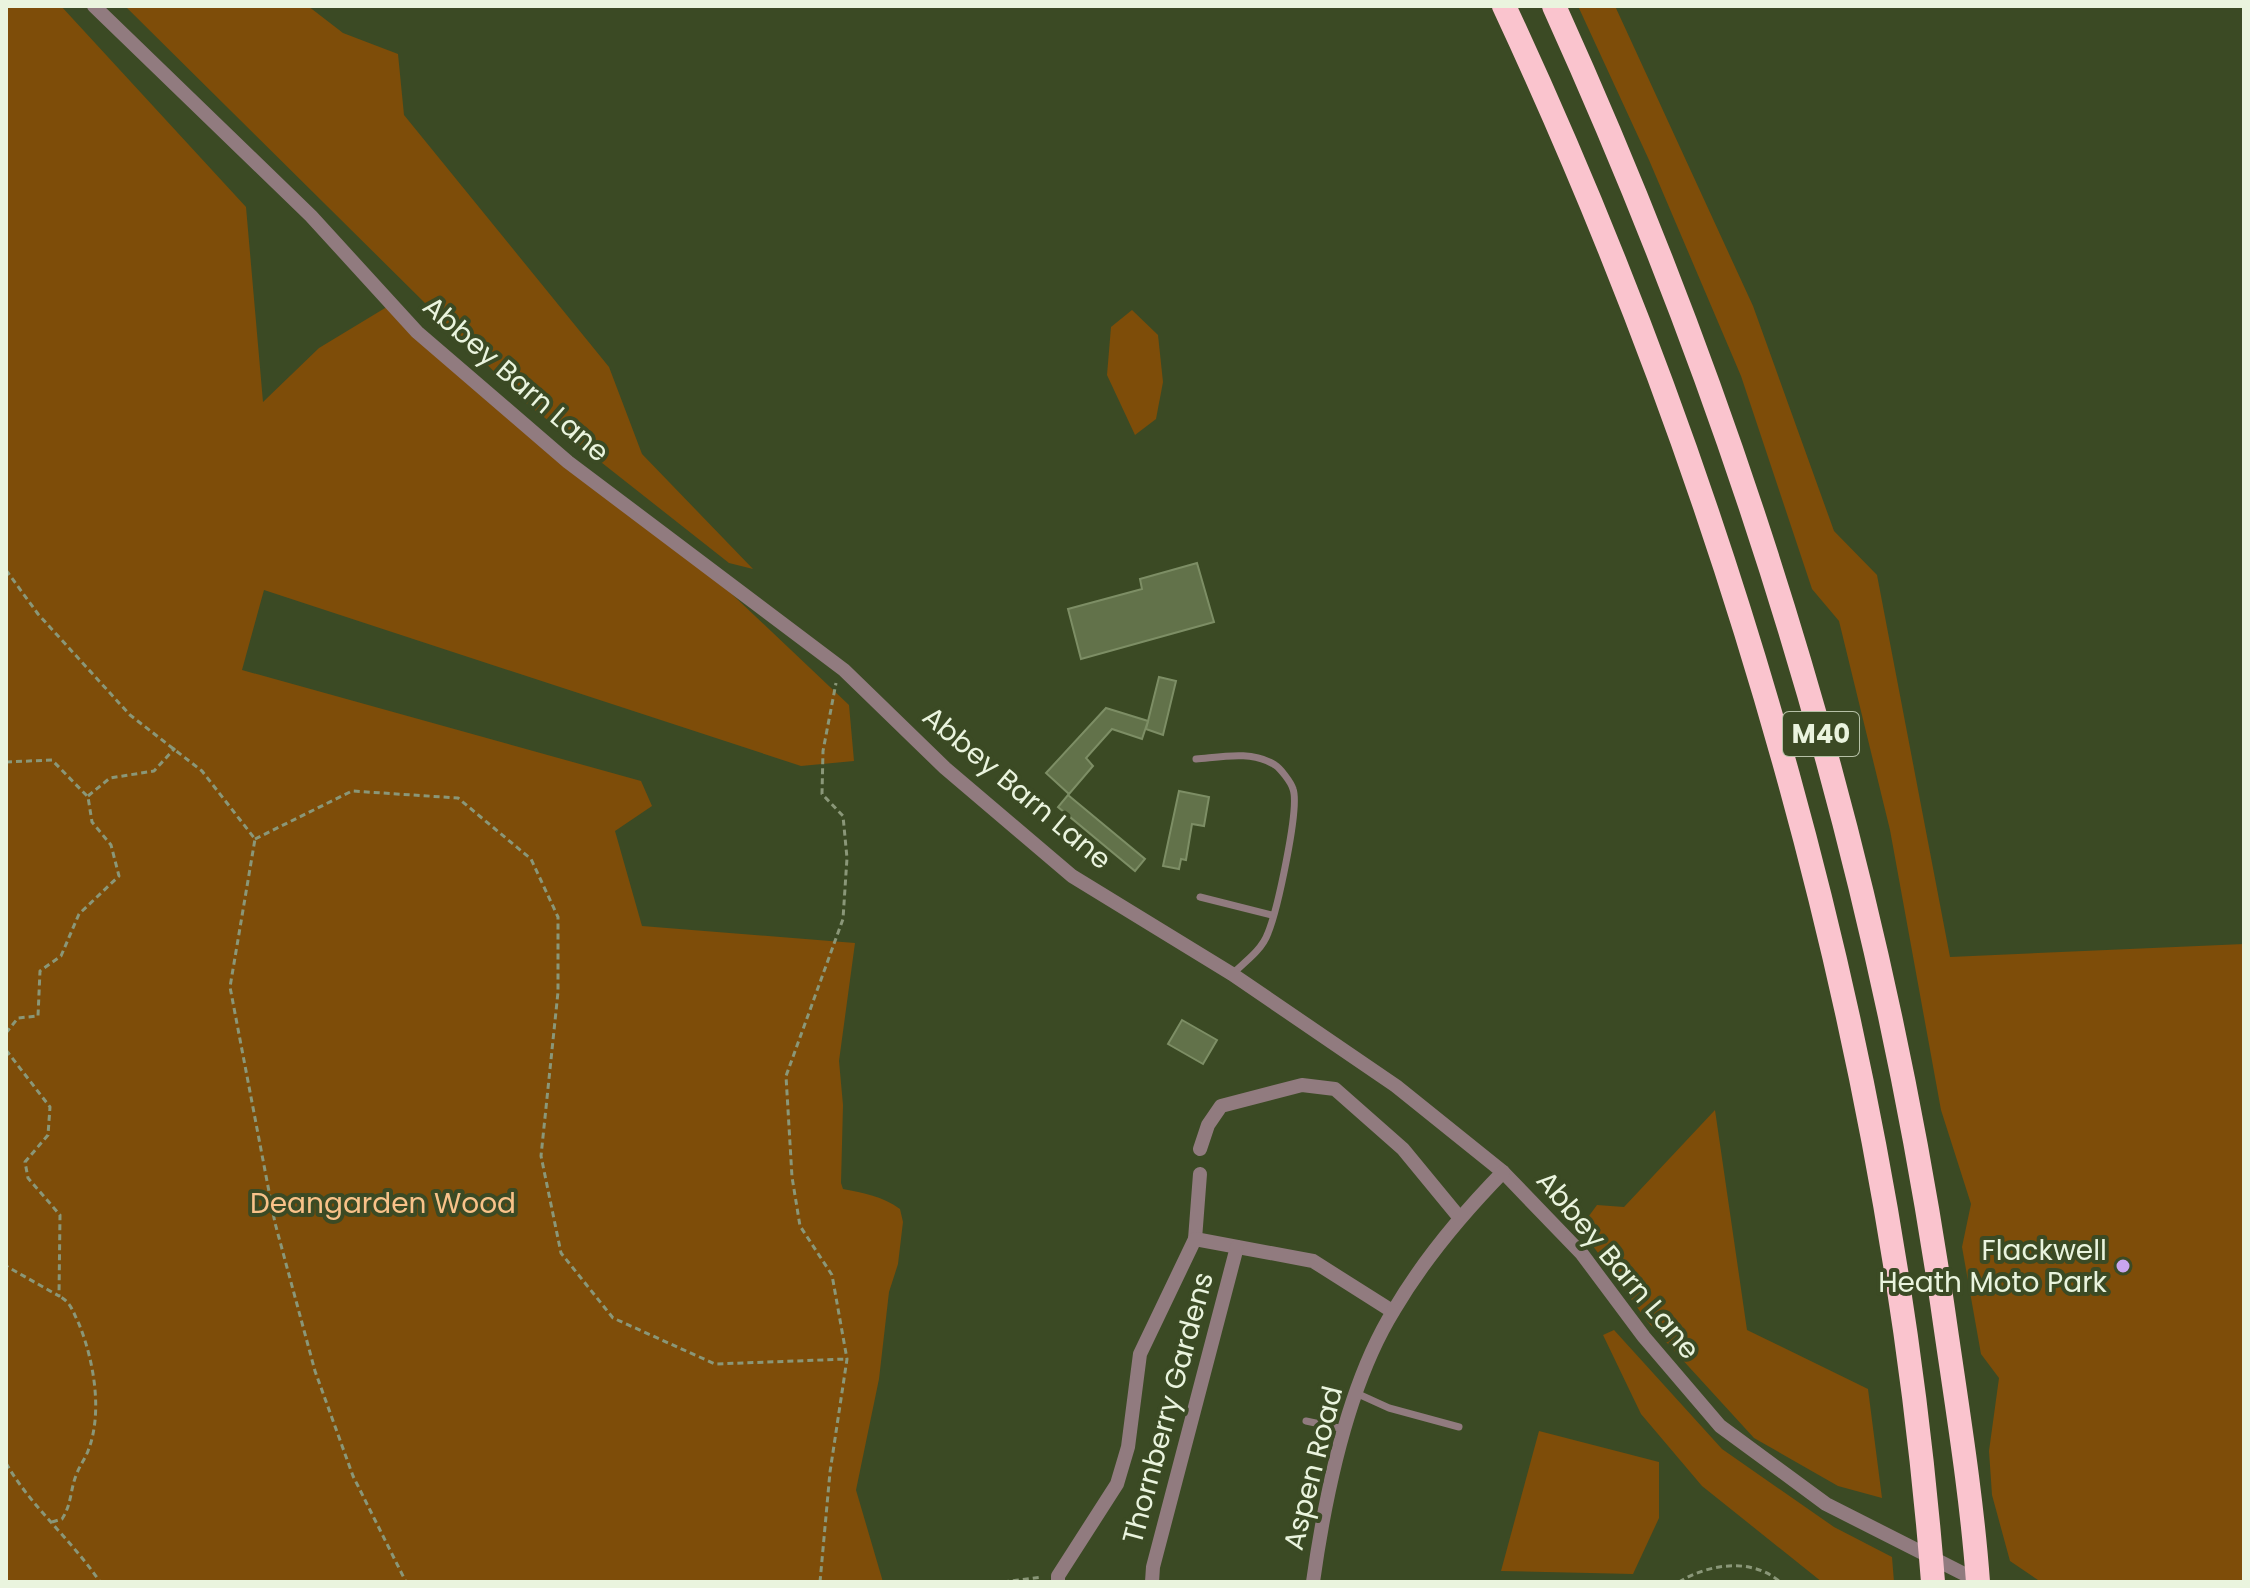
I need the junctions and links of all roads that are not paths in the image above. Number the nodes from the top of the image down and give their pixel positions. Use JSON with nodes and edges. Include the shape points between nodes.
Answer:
{"nodes":[{"id":1,"x":94,"y":6,"type":"edge"},
{"id":2,"x":1504,"y":6,"type":"edge"},
{"id":3,"x":1554,"y":6,"type":"edge"},
{"id":4,"x":1196,"y":759,"type":"dead end"},
{"id":5,"x":1200,"y":897,"type":"dead end"},
{"id":6,"x":1272,"y":915,"type":"junction"},
{"id":7,"x":1232,"y":974,"type":"junction"},
{"id":8,"x":1200,"y":1149,"type":"dead end"},
{"id":9,"x":1503,"y":1172,"type":"junction"},
{"id":10,"x":1200,"y":1174,"type":"dead end"},
{"id":11,"x":1459,"y":1217,"type":"junction"},
{"id":12,"x":1195,"y":1239,"type":"junction"},
{"id":13,"x":1237,"y":1247,"type":"junction"},
{"id":14,"x":1392,"y":1311,"type":"junction"},
{"id":15,"x":1356,"y":1393,"type":"junction"},
{"id":16,"x":1306,"y":1421,"type":"dead end"},
{"id":17,"x":1459,"y":1427,"type":"dead end"},
{"id":18,"x":1346,"y":1430,"type":"junction"},
{"id":19,"x":1058,"y":1579,"type":"edge"},
{"id":20,"x":1152,"y":1582,"type":"edge"},
{"id":21,"x":1313,"y":1582,"type":"edge"},
{"id":22,"x":1933,"y":1582,"type":"edge"},
{"id":23,"x":1979,"y":1582,"type":"edge"}],
"edges":[{"from":1,"to":7,"type":"street","name":"Abbey Barn Lane","via":[[311,216],[417,332],[568,462],[844,670],[945,768],[1072,876]]},
{"from":2,"to":22,"type":"highway","number":"M40","via":[[1604,238],[1731,577],[1798,817],[1853,1042],[1887,1225],[1925,1479]]},
{"from":3,"to":23,"type":"highway","number":"M40","via":[[1653,234],[1779,583],[1839,796],[1890,1006],[1928,1203]]},
{"from":4,"to":6,"type":"lane","via":[[1259,759],[1276,765],[1293,789],[1295,816]]},
{"from":5,"to":6,"type":"lane"},
{"from":6,"to":7,"type":"lane","via":[[1257,951]]},
{"from":7,"to":9,"type":"street","name":"Abbey Barn Lane","via":[[1396,1086]]},
{"from":8,"to":11,"type":"street","via":[[1221,1106],[1302,1085],[1335,1089],[1403,1149]]},
{"from":9,"to":11,"type":"street","name":"Aspen Road"},
{"from":9,"to":23,"type":"street","name":"Abbey Barn Lane","via":[[1582,1254],[1720,1426],[1826,1504]]},
{"from":10,"to":12,"type":"street"},
{"from":11,"to":14,"type":"street","name":"Aspen Road"},
{"from":12,"to":13,"type":"street"},
{"from":12,"to":19,"type":"street","via":[[1140,1354],[1128,1447],[1117,1484]]},
{"from":13,"to":14,"type":"street","via":[[1313,1261]]},
{"from":13,"to":20,"type":"street","name":"Thornberry Gardens"},
{"from":14,"to":15,"type":"street","name":"Aspen Road"},
{"from":15,"to":17,"type":"lane"},
{"from":15,"to":18,"type":"street","name":"Aspen Road"},
{"from":16,"to":18,"type":"lane"},
{"from":18,"to":21,"type":"street","name":"Aspen Road","via":[[1322,1519]]}]}
